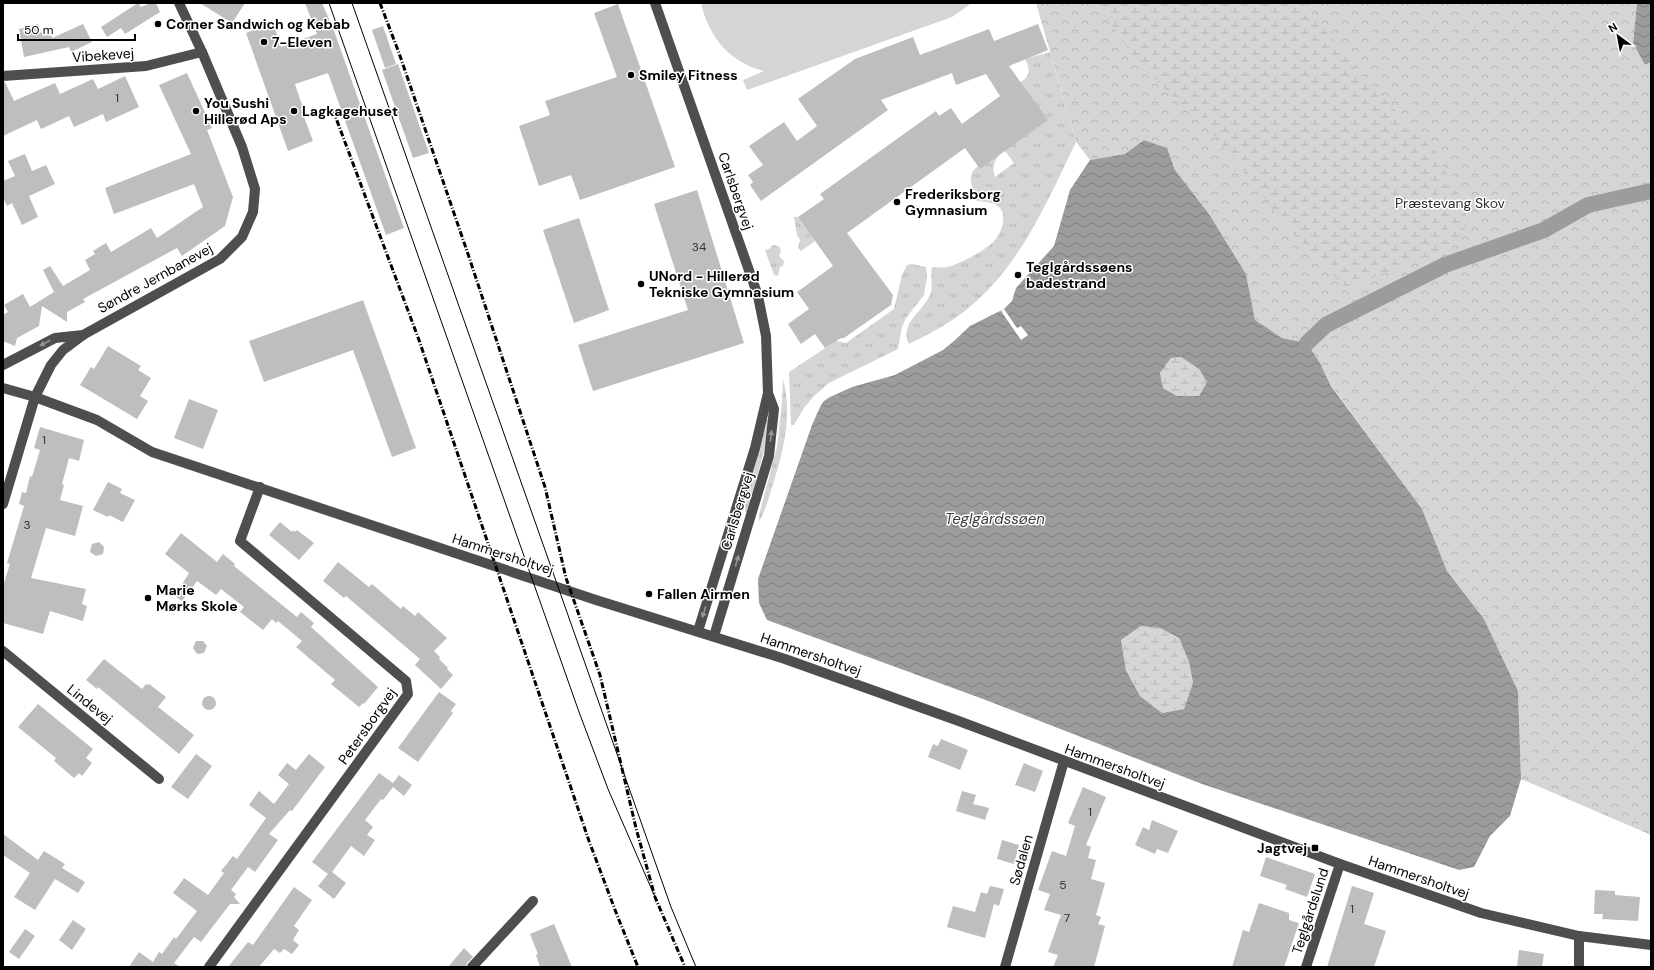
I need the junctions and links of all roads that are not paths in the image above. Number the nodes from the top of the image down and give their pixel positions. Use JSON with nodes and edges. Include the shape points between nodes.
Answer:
{"nodes":[{"id":1,"x":179,"y":3,"type":"edge"},
{"id":2,"x":655,"y":3,"type":"edge"},
{"id":3,"x":202,"y":52,"type":"junction"},
{"id":4,"x":3,"y":76,"type":"edge"},
{"id":5,"x":83,"y":335,"type":"junction"},
{"id":6,"x":3,"y":365,"type":"edge"},
{"id":7,"x":3,"y":388,"type":"edge"},
{"id":8,"x":768,"y":393,"type":"junction"},
{"id":9,"x":35,"y":397,"type":"junction"},
{"id":10,"x":260,"y":487,"type":"junction"},
{"id":11,"x":3,"y":504,"type":"edge"},
{"id":12,"x":698,"y":631,"type":"junction"},
{"id":13,"x":714,"y":636,"type":"junction"},
{"id":14,"x":3,"y":651,"type":"edge"},
{"id":15,"x":1064,"y":761,"type":"junction"},
{"id":16,"x":159,"y":779,"type":"dead end"},
{"id":17,"x":1340,"y":864,"type":"junction"},
{"id":18,"x":534,"y":901,"type":"dead end"},
{"id":19,"x":1579,"y":936,"type":"junction"},
{"id":20,"x":1651,"y":945,"type":"edge"},
{"id":21,"x":209,"y":967,"type":"edge"},
{"id":22,"x":472,"y":967,"type":"edge"},
{"id":23,"x":1005,"y":967,"type":"edge"},
{"id":24,"x":1306,"y":967,"type":"edge"},
{"id":25,"x":1579,"y":967,"type":"edge"}],
"edges":[{"from":1,"to":3,"type":"street","name":"Søndre Jernbanevej"},
{"from":2,"to":8,"type":"street","name":"Carlsbergvej","via":[[758,296],[766,336]]},
{"from":3,"to":4,"type":"street","name":"Vibekevej","via":[[146,66]]},
{"from":3,"to":5,"type":"street","name":"Søndre Jernbanevej","via":[[242,147],[255,189],[249,224],[242,236],[220,259]]},
{"from":5,"to":6,"type":"street","one_way":true,"via":[[55,338]]},
{"from":5,"to":9,"type":"street","name":"Søndre Jernbanevej","via":[[63,350],[51,365]]},
{"from":7,"to":9,"type":"street"},
{"from":8,"to":12,"type":"street","name":"Carlsbergvej","one_way":true,"via":[[755,448]]},
{"from":13,"to":8,"type":"street","name":"Carlsbergvej","one_way":true,"via":[[769,456],[774,409]]},
{"from":9,"to":10,"type":"street","name":"Hammersholtvej","via":[[97,420],[152,452]]},
{"from":9,"to":11,"type":"street","name":"Søndre Jernbanevej"},
{"from":10,"to":12,"type":"street","name":"Hammersholtvej","via":[[596,600]]},
{"from":10,"to":21,"type":"street","name":"Petersborgvej","via":[[240,541],[406,681],[408,694]]},
{"from":12,"to":13,"type":"street","name":"Hammersholtvej"},
{"from":13,"to":15,"type":"street","name":"Hammersholtvej","via":[[927,709]]},
{"from":14,"to":16,"type":"street","name":"Lindevej"},
{"from":15,"to":17,"type":"street","name":"Hammersholtvej"},
{"from":15,"to":23,"type":"street","name":"Sødalen"},
{"from":17,"to":19,"type":"street","name":"Hammersholtvej","via":[[1481,913]]},
{"from":17,"to":24,"type":"street","name":"Teglgårdslund"},
{"from":18,"to":22,"type":"street"},
{"from":19,"to":20,"type":"street","name":"Hammersholtvej"},
{"from":19,"to":25,"type":"street"}]}
